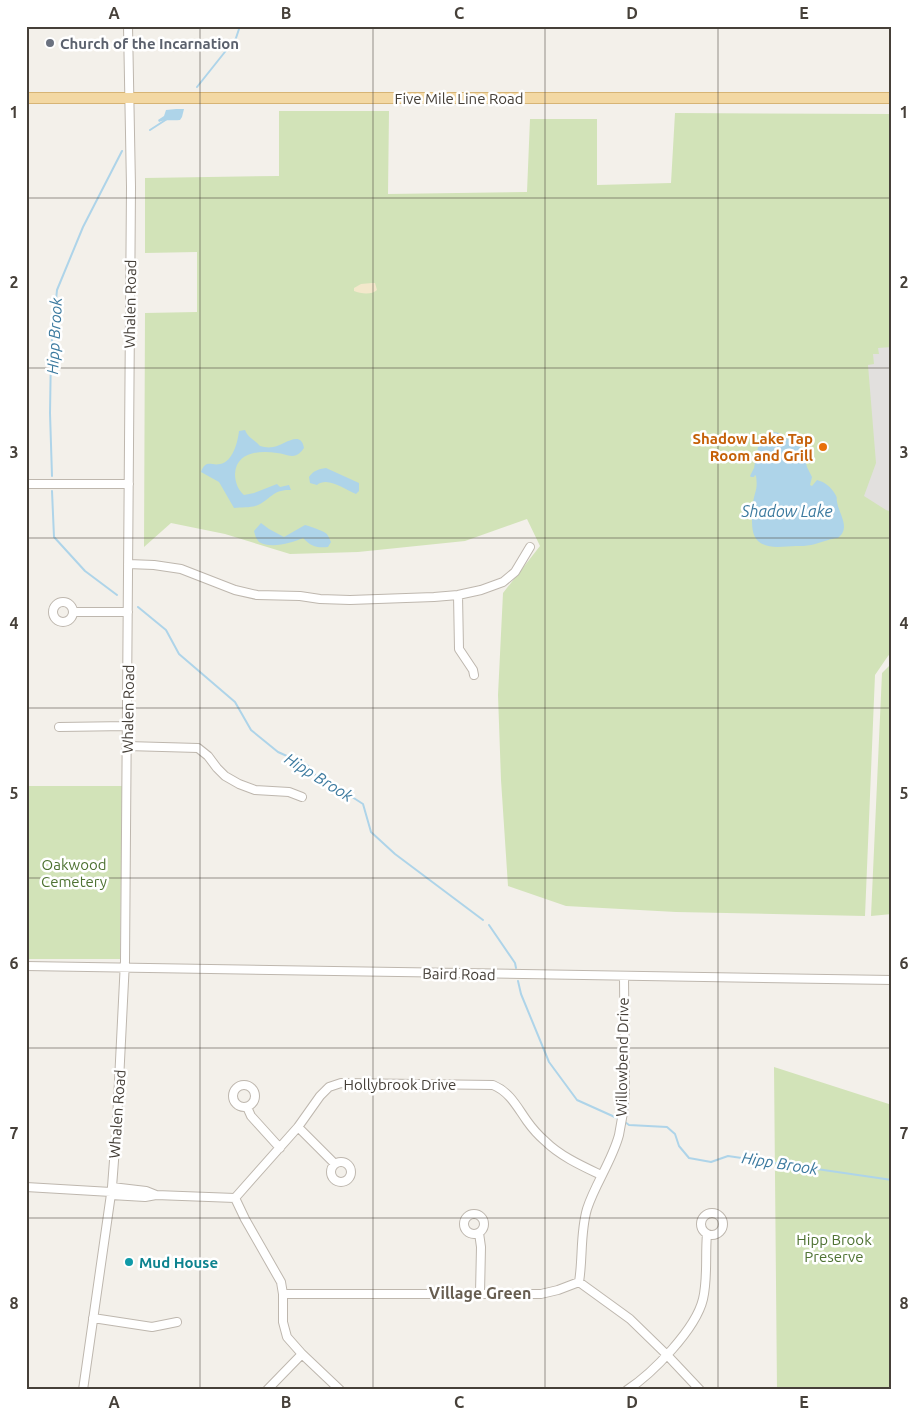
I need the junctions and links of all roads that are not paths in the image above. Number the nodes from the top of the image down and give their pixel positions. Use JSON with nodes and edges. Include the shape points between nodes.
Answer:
{"nodes":[{"id":1,"x":128,"y":26,"type":"edge"},
{"id":2,"x":26,"y":98,"type":"edge"},
{"id":3,"x":130,"y":98,"type":"junction"},
{"id":4,"x":892,"y":98,"type":"edge"},
{"id":5,"x":26,"y":484,"type":"edge"},
{"id":6,"x":128,"y":484,"type":"junction"},
{"id":7,"x":530,"y":547,"type":"dead end"},
{"id":8,"x":128,"y":564,"type":"junction"},
{"id":9,"x":458,"y":594,"type":"junction"},
{"id":10,"x":73,"y":612,"type":"dead end"},
{"id":11,"x":128,"y":612,"type":"junction"},
{"id":12,"x":474,"y":675,"type":"dead end"},
{"id":13,"x":128,"y":726,"type":"junction"},
{"id":14,"x":59,"y":727,"type":"dead end"},
{"id":15,"x":127,"y":746,"type":"junction"},
{"id":16,"x":302,"y":797,"type":"dead end"},
{"id":17,"x":26,"y":966,"type":"edge"},
{"id":18,"x":125,"y":967,"type":"junction"},
{"id":19,"x":624,"y":977,"type":"junction"},
{"id":20,"x":892,"y":980,"type":"edge"},
{"id":21,"x":247,"y":1107,"type":"dead end"},
{"id":22,"x":298,"y":1127,"type":"junction"},
{"id":23,"x":280,"y":1148,"type":"junction"},
{"id":24,"x":334,"y":1164,"type":"dead end"},
{"id":25,"x":601,"y":1176,"type":"junction"},
{"id":26,"x":26,"y":1187,"type":"edge"},
{"id":27,"x":112,"y":1192,"type":"junction"},
{"id":28,"x":235,"y":1198,"type":"junction"},
{"id":29,"x":478,"y":1233,"type":"dead end"},
{"id":30,"x":707,"y":1234,"type":"dead end"},
{"id":31,"x":579,"y":1282,"type":"junction"},
{"id":32,"x":480,"y":1293,"type":"junction"},
{"id":33,"x":283,"y":1294,"type":"junction"},
{"id":34,"x":93,"y":1318,"type":"junction"},
{"id":35,"x":177,"y":1322,"type":"dead end"},
{"id":36,"x":302,"y":1354,"type":"junction"},
{"id":37,"x":667,"y":1355,"type":"junction"},
{"id":38,"x":82,"y":1390,"type":"edge"},
{"id":39,"x":267,"y":1390,"type":"edge"},
{"id":40,"x":340,"y":1390,"type":"edge"},
{"id":41,"x":627,"y":1390,"type":"edge"},
{"id":42,"x":700,"y":1390,"type":"edge"}],
"edges":[{"from":1,"to":3,"type":"street","name":"Whalen Road"},
{"from":2,"to":3,"type":"main road","name":"Five Mile Line Road"},
{"from":3,"to":4,"type":"main road","name":"Five Mile Line Road"},
{"from":3,"to":6,"type":"street","name":"Whalen Road"},
{"from":5,"to":6,"type":"street"},
{"from":6,"to":8,"type":"street","name":"Whalen Road"},
{"from":7,"to":9,"type":"street","via":[[508,580]]},
{"from":8,"to":9,"type":"street","via":[[181,570],[257,595],[350,600]]},
{"from":8,"to":11,"type":"street","name":"Whalen Road"},
{"from":9,"to":12,"type":"street","via":[[459,649]]},
{"from":10,"to":11,"type":"street"},
{"from":11,"to":13,"type":"street","name":"Whalen Road"},
{"from":13,"to":14,"type":"street"},
{"from":13,"to":15,"type":"street","name":"Whalen Road"},
{"from":15,"to":16,"type":"street","via":[[198,748],[225,776],[239,784],[255,790],[289,792]]},
{"from":15,"to":18,"type":"street","name":"Whalen Road"},
{"from":17,"to":18,"type":"street","name":"Baird Road"},
{"from":18,"to":19,"type":"street","name":"Baird Road"},
{"from":18,"to":27,"type":"street","name":"Whalen Road"},
{"from":19,"to":20,"type":"street","name":"Baird Road"},
{"from":19,"to":25,"type":"street","name":"Willowbend Drive","via":[[624,1109],[618,1136]]},
{"from":21,"to":23,"type":"street","via":[[251,1116]]},
{"from":22,"to":23,"type":"street","name":"Hollybrook Drive"},
{"from":22,"to":24,"type":"street"},
{"from":22,"to":25,"type":"street","name":"Hollybrook Drive","via":[[320,1096],[335,1084],[493,1085],[510,1096],[528,1123],[547,1143]]},
{"from":23,"to":28,"type":"street","name":"Hollybrook Drive"},
{"from":25,"to":31,"type":"street","name":"Willowbend Drive","via":[[584,1222]]},
{"from":26,"to":27,"type":"street"},
{"from":27,"to":28,"type":"street","via":[[146,1191],[156,1195]]},
{"from":27,"to":34,"type":"street","name":"Whalen Road"},
{"from":28,"to":33,"type":"street","via":[[277,1274]]},
{"from":29,"to":32,"type":"street","via":[[481,1242]]},
{"from":30,"to":37,"type":"street","via":[[703,1300],[693,1321]]},
{"from":31,"to":32,"type":"street","via":[[541,1294]]},
{"from":31,"to":37,"type":"street","via":[[630,1319]]},
{"from":32,"to":33,"type":"street"},
{"from":33,"to":36,"type":"street","via":[[284,1330]]},
{"from":34,"to":35,"type":"street","via":[[152,1327]]},
{"from":34,"to":38,"type":"street","name":"Whalen Road"},
{"from":36,"to":39,"type":"street"},
{"from":36,"to":40,"type":"street"},
{"from":37,"to":41,"type":"street"},
{"from":37,"to":42,"type":"street"}]}
